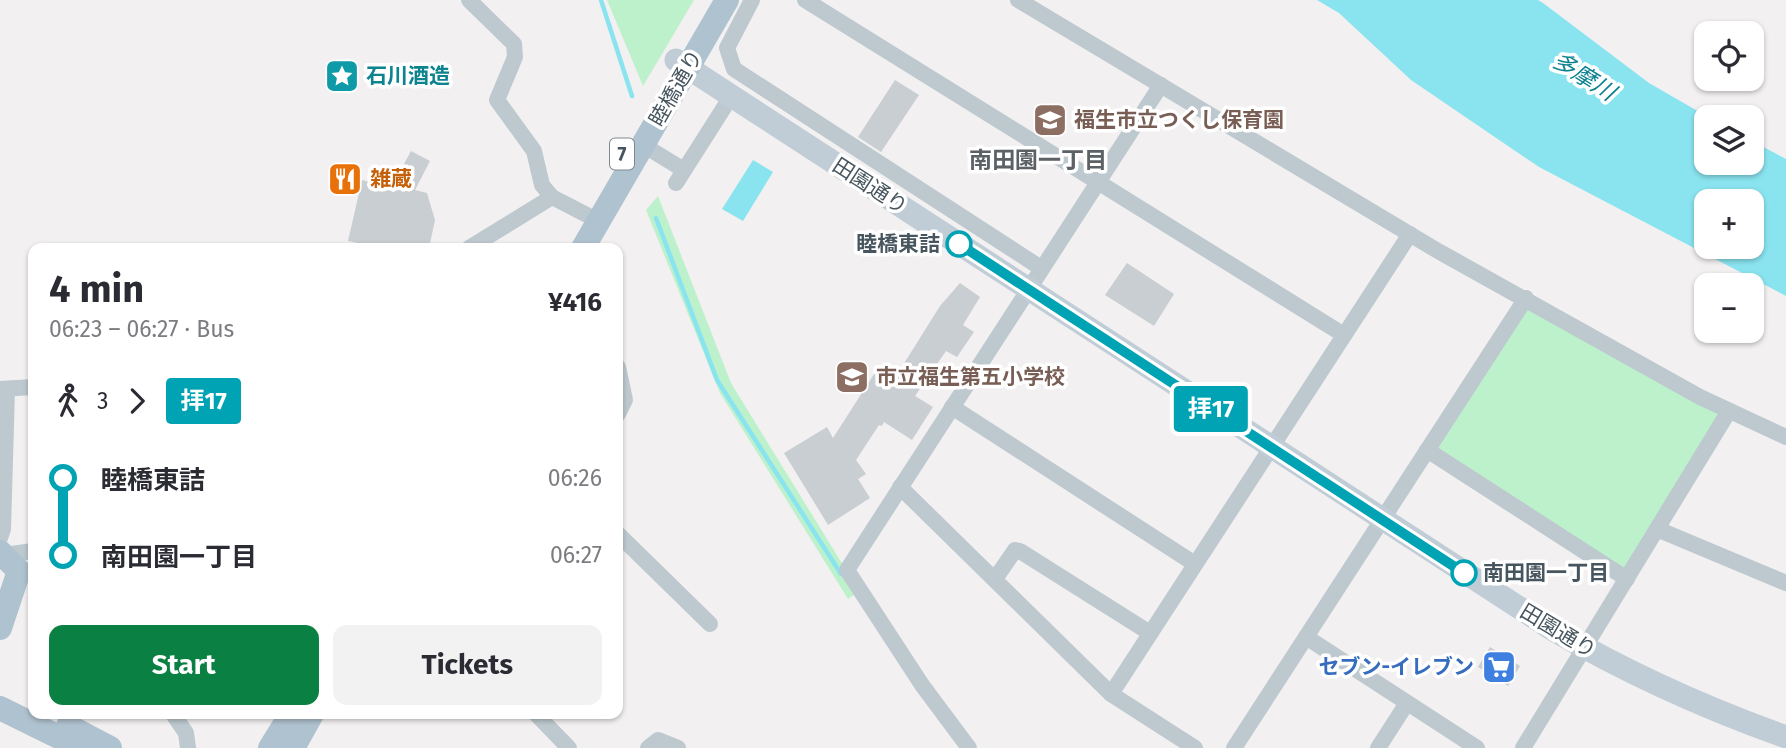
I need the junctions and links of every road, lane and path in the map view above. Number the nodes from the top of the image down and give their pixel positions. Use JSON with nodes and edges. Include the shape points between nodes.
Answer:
{"nodes":[{"id":1,"x":469,"y":0,"type":"edge"},
{"id":2,"x":712,"y":0,"type":"edge"},
{"id":3,"x":727,"y":0,"type":"edge"},
{"id":4,"x":752,"y":0,"type":"edge"},
{"id":5,"x":805,"y":0,"type":"edge"},
{"id":6,"x":1018,"y":0,"type":"edge"},
{"id":7,"x":682,"y":64,"type":"junction"},
{"id":8,"x":1161,"y":85,"type":"junction"},
{"id":9,"x":732,"y":95,"type":"junction"},
{"id":10,"x":643,"y":145,"type":"junction"},
{"id":11,"x":1097,"y":182,"type":"junction"},
{"id":12,"x":552,"y":197,"type":"junction"},
{"id":13,"x":587,"y":215,"type":"junction"},
{"id":14,"x":1410,"y":234,"type":"junction"},
{"id":15,"x":477,"y":243,"type":"edge"},
{"id":16,"x":570,"y":243,"type":"edge"},
{"id":17,"x":586,"y":243,"type":"edge"},
{"id":18,"x":1041,"y":268,"type":"junction"},
{"id":19,"x":1027,"y":289,"type":"junction"},
{"id":20,"x":1526,"y":298,"type":"junction"},
{"id":21,"x":1344,"y":335,"type":"junction"},
{"id":22,"x":28,"y":387,"type":"edge"},
{"id":23,"x":3,"y":389,"type":"edge"},
{"id":24,"x":952,"y":407,"type":"junction"},
{"id":25,"x":1729,"y":411,"type":"junction"},
{"id":26,"x":1786,"y":436,"type":"edge"},
{"id":27,"x":1271,"y":447,"type":"junction"},
{"id":28,"x":1427,"y":450,"type":"junction"},
{"id":29,"x":900,"y":487,"type":"junction"},
{"id":30,"x":1382,"y":519,"type":"junction"},
{"id":31,"x":1657,"y":529,"type":"junction"},
{"id":32,"x":623,"y":539,"type":"edge"},
{"id":33,"x":28,"y":553,"type":"edge"},
{"id":34,"x":11,"y":560,"type":"edge"},
{"id":35,"x":1195,"y":564,"type":"junction"},
{"id":36,"x":995,"y":579,"type":"junction"},
{"id":37,"x":1627,"y":579,"type":"junction"},
{"id":38,"x":1786,"y":583,"type":"edge"},
{"id":39,"x":710,"y":624,"type":"dead end"},
{"id":40,"x":0,"y":628,"type":"edge"},
{"id":41,"x":1150,"y":634,"type":"junction"},
{"id":42,"x":1306,"y":637,"type":"junction"},
{"id":43,"x":1585,"y":648,"type":"junction"},
{"id":44,"x":0,"y":690,"type":"edge"},
{"id":45,"x":1111,"y":694,"type":"junction"},
{"id":46,"x":1407,"y":703,"type":"junction"},
{"id":47,"x":28,"y":705,"type":"edge"},
{"id":48,"x":0,"y":708,"type":"edge"},
{"id":49,"x":55,"y":719,"type":"edge"},
{"id":50,"x":176,"y":719,"type":"edge"},
{"id":51,"x":288,"y":719,"type":"edge"},
{"id":52,"x":309,"y":719,"type":"edge"},
{"id":53,"x":541,"y":719,"type":"edge"},
{"id":54,"x":1786,"y":737,"type":"edge"},
{"id":55,"x":187,"y":740,"type":"edge"},
{"id":56,"x":81,"y":748,"type":"edge"},
{"id":57,"x":110,"y":748,"type":"edge"},
{"id":58,"x":270,"y":748,"type":"edge"},
{"id":59,"x":293,"y":748,"type":"edge"},
{"id":60,"x":569,"y":748,"type":"edge"},
{"id":61,"x":648,"y":748,"type":"edge"},
{"id":62,"x":678,"y":748,"type":"edge"},
{"id":63,"x":969,"y":748,"type":"edge"},
{"id":64,"x":1195,"y":748,"type":"edge"},
{"id":65,"x":1234,"y":748,"type":"edge"},
{"id":66,"x":1378,"y":748,"type":"edge"},
{"id":67,"x":1478,"y":748,"type":"edge"},
{"id":68,"x":1523,"y":748,"type":"edge"}],
"edges":[{"from":1,"to":12,"type":"street","via":[[514,44],[514,57],[497,100],[534,151],[544,191]]},
{"from":2,"to":7,"type":"main road","name":"睦橋通り","number":"7"},
{"from":3,"to":7,"type":"main road","name":"睦橋通り","number":"7"},
{"from":4,"to":18,"type":"street","via":[[727,48],[734,69]]},
{"from":5,"to":11,"type":"street"},
{"from":6,"to":8,"type":"street"},
{"from":7,"to":9,"type":"street","name":"田園通り"},
{"from":7,"to":10,"type":"main road","name":"睦橋通り","number":"7"},
{"from":7,"to":13,"type":"main road","name":"睦橋通り","number":"7"},
{"from":8,"to":11,"type":"street"},
{"from":8,"to":14,"type":"street"},
{"from":9,"to":10,"type":"street","via":[[680,176]]},
{"from":9,"to":19,"type":"street","name":"田園通り"},
{"from":10,"to":17,"type":"main road","name":"睦橋通り","number":"7"},
{"from":11,"to":18,"type":"street"},
{"from":11,"to":21,"type":"street"},
{"from":12,"to":13,"type":"street"},
{"from":12,"to":15,"type":"street"},
{"from":13,"to":16,"type":"main road","name":"睦橋通り","number":"7"},
{"from":14,"to":20,"type":"street"},
{"from":14,"to":21,"type":"street"},
{"from":18,"to":19,"type":"street"},
{"from":19,"to":24,"type":"street"},
{"from":19,"to":27,"type":"street","name":"田園通り"},
{"from":20,"to":25,"type":"street"},
{"from":20,"to":28,"type":"street"},
{"from":21,"to":27,"type":"street"},
{"from":22,"to":23,"type":"street"},
{"from":23,"to":34,"type":"street","via":[[3,529]]},
{"from":24,"to":29,"type":"street"},
{"from":24,"to":35,"type":"street"},
{"from":25,"to":26,"type":"street"},
{"from":25,"to":31,"type":"street"},
{"from":27,"to":30,"type":"street","name":"田園通り"},
{"from":27,"to":35,"type":"street"},
{"from":28,"to":30,"type":"street"},
{"from":28,"to":37,"type":"street"},
{"from":29,"to":36,"type":"street"},
{"from":29,"to":63,"type":"street","via":[[848,570]]},
{"from":30,"to":42,"type":"street"},
{"from":30,"to":43,"type":"street","name":"田園通り"},
{"from":31,"to":37,"type":"street"},
{"from":31,"to":38,"type":"street"},
{"from":32,"to":39,"type":"street"},
{"from":33,"to":34,"type":"street"},
{"from":34,"to":40,"type":"main road"},
{"from":35,"to":41,"type":"street"},
{"from":36,"to":41,"type":"street","via":[[1015,550],[1020,551]]},
{"from":36,"to":45,"type":"street"},
{"from":37,"to":43,"type":"street"},
{"from":41,"to":45,"type":"street"},
{"from":42,"to":46,"type":"street"},
{"from":42,"to":65,"type":"street"},
{"from":43,"to":54,"type":"street","name":"田園通り","via":[[1666,690]]},
{"from":43,"to":68,"type":"street"},
{"from":44,"to":47,"type":"main road"},
{"from":45,"to":64,"type":"street"},
{"from":46,"to":66,"type":"street"},
{"from":46,"to":67,"type":"street"},
{"from":48,"to":56,"type":"main road"},
{"from":49,"to":57,"type":"main road"},
{"from":50,"to":55,"type":"street"},
{"from":51,"to":58,"type":"main road"},
{"from":52,"to":59,"type":"main road"},
{"from":53,"to":60,"type":"street"},
{"from":61,"to":62,"type":"street","via":[[658,740]]}]}
